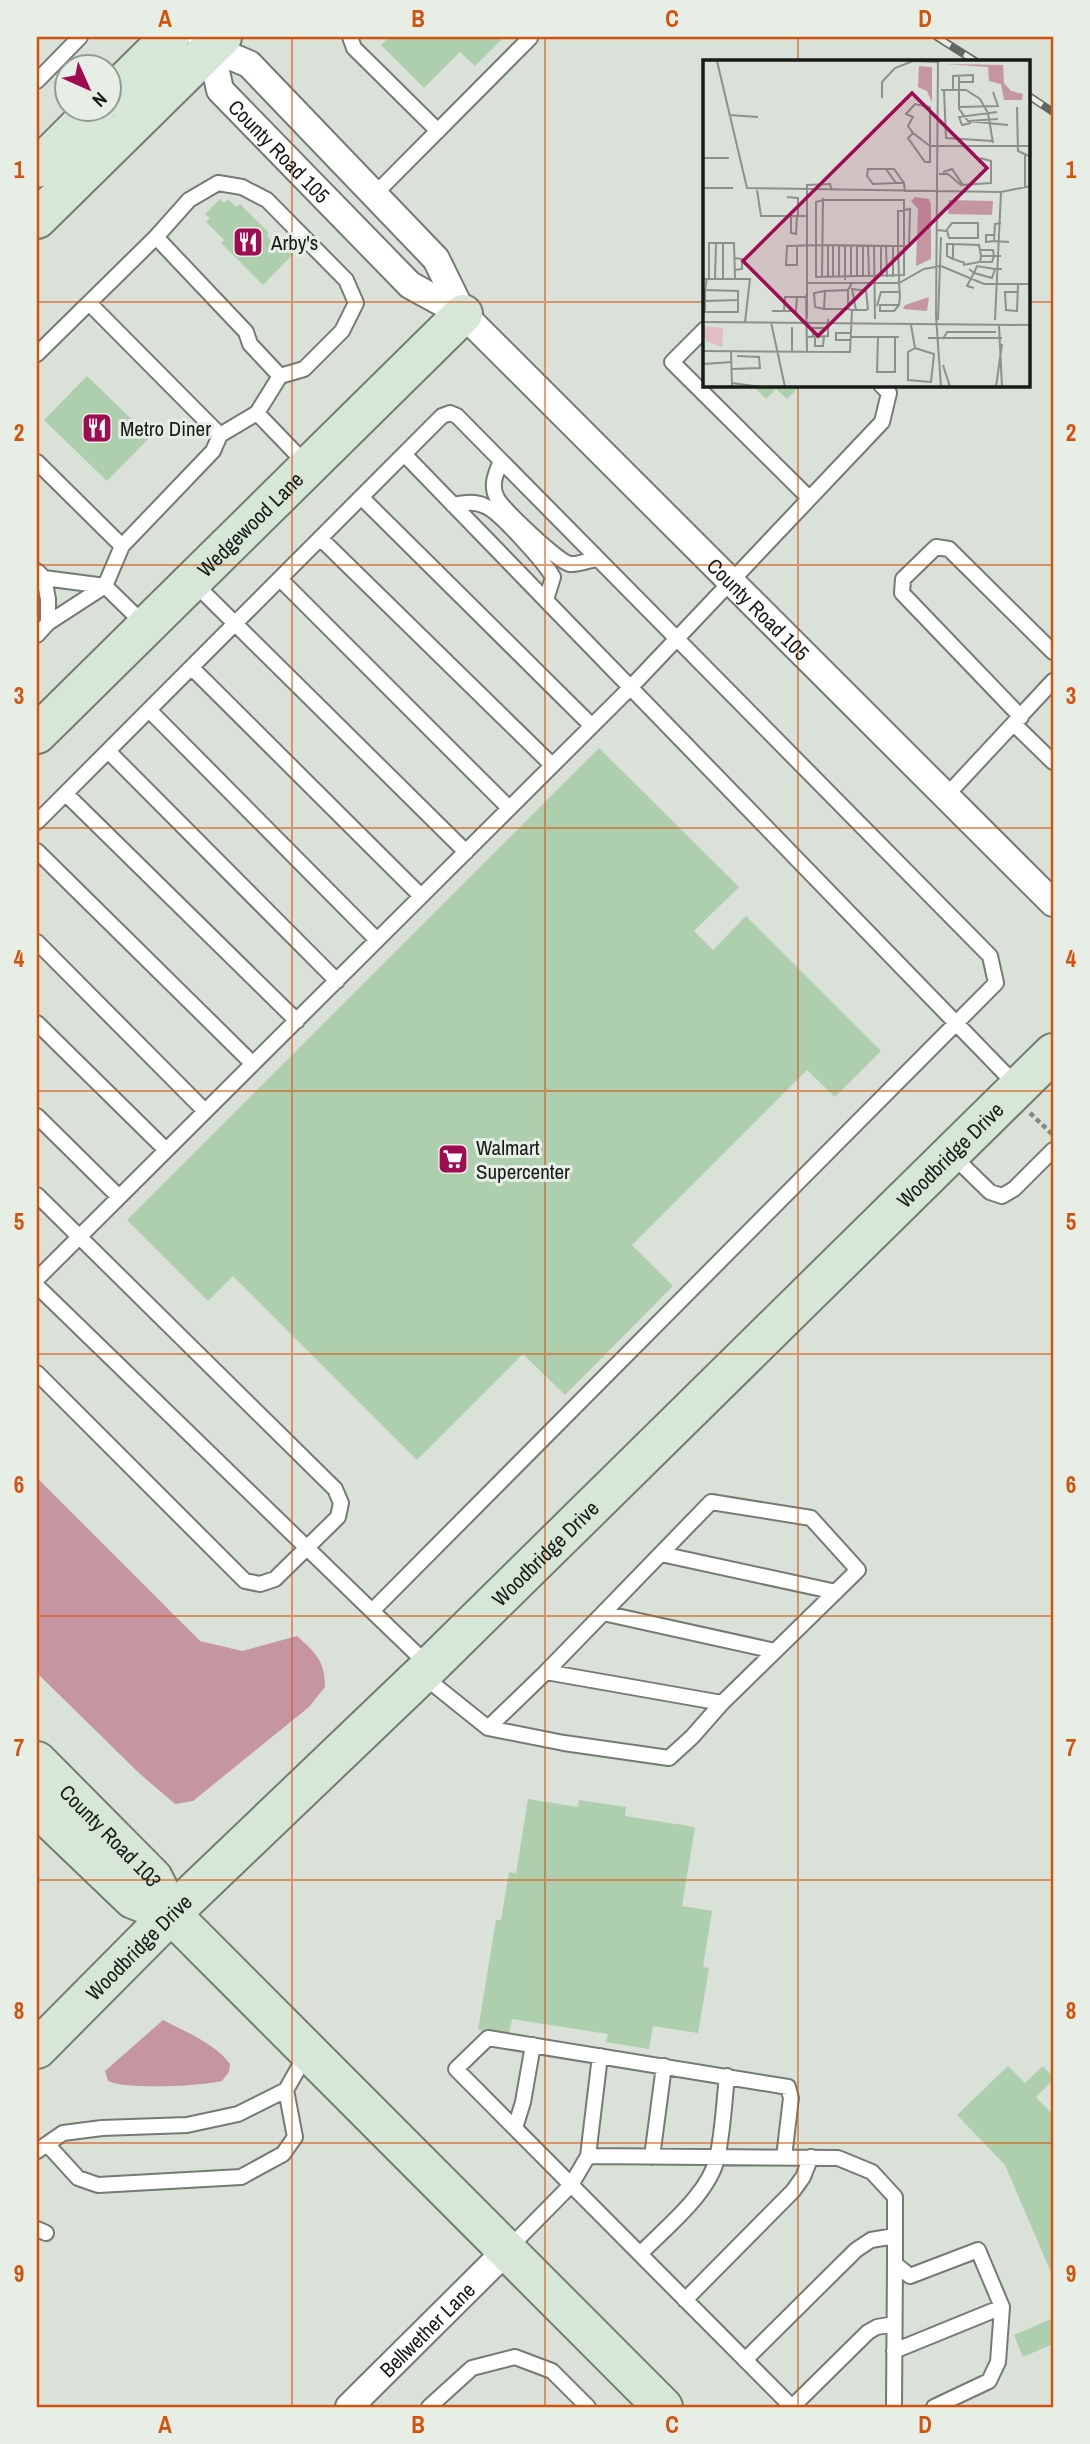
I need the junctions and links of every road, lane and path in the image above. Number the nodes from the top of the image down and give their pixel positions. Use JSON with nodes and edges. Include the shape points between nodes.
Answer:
{"nodes":[{"id":1,"x":80,"y":37,"type":"edge"},
{"id":2,"x":170,"y":37,"type":"edge"},
{"id":3,"x":350,"y":37,"type":"edge"},
{"id":4,"x":530,"y":37,"type":"edge"},
{"id":5,"x":211,"y":41,"type":"edge"},
{"id":6,"x":37,"y":81,"type":"edge"},
{"id":7,"x":122,"y":83,"type":"edge"},
{"id":8,"x":88,"y":122,"type":"edge"},
{"id":9,"x":438,"y":131,"type":"junction"},
{"id":10,"x":44,"y":194,"type":"edge"},
{"id":11,"x":374,"y":195,"type":"junction"},
{"id":12,"x":156,"y":237,"type":"junction"},
{"id":13,"x":89,"y":303,"type":"junction"},
{"id":14,"x":464,"y":314,"type":"junction"},
{"id":15,"x":703,"y":331,"type":"edge"},
{"id":16,"x":37,"y":354,"type":"edge"},
{"id":17,"x":280,"y":376,"type":"junction"},
{"id":18,"x":883,"y":387,"type":"edge"},
{"id":19,"x":257,"y":414,"type":"junction"},
{"id":20,"x":220,"y":435,"type":"junction"},
{"id":21,"x":404,"y":454,"type":"junction"},
{"id":22,"x":501,"y":461,"type":"junction"},
{"id":23,"x":37,"y":462,"type":"edge"},
{"id":24,"x":308,"y":467,"type":"junction"},
{"id":25,"x":362,"y":497,"type":"junction"},
{"id":26,"x":809,"y":498,"type":"junction"},
{"id":27,"x":453,"y":505,"type":"junction"},
{"id":28,"x":320,"y":538,"type":"junction"},
{"id":29,"x":122,"y":546,"type":"junction"},
{"id":30,"x":597,"y":559,"type":"junction"},
{"id":31,"x":40,"y":575,"type":"edge"},
{"id":32,"x":280,"y":579,"type":"junction"},
{"id":33,"x":730,"y":580,"type":"junction"},
{"id":34,"x":192,"y":581,"type":"junction"},
{"id":35,"x":105,"y":586,"type":"junction"},
{"id":36,"x":546,"y":600,"type":"junction"},
{"id":37,"x":48,"y":623,"type":"junction"},
{"id":38,"x":235,"y":624,"type":"junction"},
{"id":39,"x":146,"y":626,"type":"junction"},
{"id":40,"x":37,"y":635,"type":"edge"},
{"id":41,"x":676,"y":639,"type":"junction"},
{"id":42,"x":1053,"y":652,"type":"edge"},
{"id":43,"x":192,"y":668,"type":"junction"},
{"id":44,"x":1053,"y":681,"type":"edge"},
{"id":45,"x":631,"y":687,"type":"junction"},
{"id":46,"x":149,"y":710,"type":"junction"},
{"id":47,"x":1018,"y":720,"type":"junction"},
{"id":48,"x":592,"y":726,"type":"junction"},
{"id":49,"x":37,"y":734,"type":"edge"},
{"id":50,"x":108,"y":751,"type":"junction"},
{"id":51,"x":1053,"y":762,"type":"edge"},
{"id":52,"x":552,"y":765,"type":"junction"},
{"id":53,"x":66,"y":794,"type":"junction"},
{"id":54,"x":946,"y":796,"type":"junction"},
{"id":55,"x":509,"y":808,"type":"junction"},
{"id":56,"x":37,"y":822,"type":"edge"},
{"id":57,"x":37,"y":851,"type":"edge"},
{"id":58,"x":466,"y":852,"type":"junction"},
{"id":59,"x":421,"y":896,"type":"junction"},
{"id":60,"x":1053,"y":903,"type":"edge"},
{"id":61,"x":377,"y":940,"type":"junction"},
{"id":62,"x":37,"y":942,"type":"edge"},
{"id":63,"x":337,"y":981,"type":"junction"},
{"id":64,"x":297,"y":1021,"type":"junction"},
{"id":65,"x":37,"y":1023,"type":"edge"},
{"id":66,"x":955,"y":1024,"type":"junction"},
{"id":67,"x":1053,"y":1054,"type":"edge"},
{"id":68,"x":253,"y":1064,"type":"junction"},
{"id":69,"x":1019,"y":1088,"type":"junction"},
{"id":70,"x":205,"y":1111,"type":"junction"},
{"id":71,"x":37,"y":1116,"type":"edge"},
{"id":72,"x":166,"y":1150,"type":"junction"},
{"id":73,"x":1053,"y":1150,"type":"edge"},
{"id":74,"x":951,"y":1155,"type":"junction"},
{"id":75,"x":37,"y":1195,"type":"edge"},
{"id":76,"x":119,"y":1197,"type":"junction"},
{"id":77,"x":79,"y":1237,"type":"junction"},
{"id":78,"x":37,"y":1279,"type":"edge"},
{"id":79,"x":37,"y":1286,"type":"edge"},
{"id":80,"x":37,"y":1373,"type":"edge"},
{"id":81,"x":308,"y":1549,"type":"junction"},
{"id":82,"x":661,"y":1554,"type":"junction"},
{"id":83,"x":836,"y":1592,"type":"junction"},
{"id":84,"x":372,"y":1611,"type":"junction"},
{"id":85,"x":603,"y":1613,"type":"junction"},
{"id":86,"x":775,"y":1651,"type":"junction"},
{"id":87,"x":425,"y":1670,"type":"junction"},
{"id":88,"x":546,"y":1672,"type":"junction"},
{"id":89,"x":722,"y":1703,"type":"junction"},
{"id":90,"x":488,"y":1728,"type":"junction"},
{"id":91,"x":37,"y":1762,"type":"edge"},
{"id":92,"x":37,"y":1807,"type":"edge"},
{"id":93,"x":171,"y":1914,"type":"junction"},
{"id":94,"x":533,"y":2045,"type":"junction"},
{"id":95,"x":37,"y":2049,"type":"edge"},
{"id":96,"x":308,"y":2051,"type":"junction"},
{"id":97,"x":600,"y":2056,"type":"junction"},
{"id":98,"x":664,"y":2066,"type":"junction"},
{"id":99,"x":727,"y":2077,"type":"junction"},
{"id":100,"x":286,"y":2090,"type":"junction"},
{"id":101,"x":515,"y":2128,"type":"junction"},
{"id":102,"x":42,"y":2148,"type":"edge"},
{"id":103,"x":588,"y":2156,"type":"junction"},
{"id":104,"x":652,"y":2157,"type":"junction"},
{"id":105,"x":784,"y":2157,"type":"junction"},
{"id":106,"x":811,"y":2157,"type":"junction"},
{"id":107,"x":717,"y":2159,"type":"junction"},
{"id":108,"x":571,"y":2185,"type":"junction"},
{"id":109,"x":895,"y":2236,"type":"junction"},
{"id":110,"x":507,"y":2250,"type":"junction"},
{"id":111,"x":639,"y":2254,"type":"junction"},
{"id":112,"x":895,"y":2264,"type":"junction"},
{"id":113,"x":685,"y":2300,"type":"junction"},
{"id":114,"x":1002,"y":2307,"type":"junction"},
{"id":115,"x":894,"y":2324,"type":"junction"},
{"id":116,"x":894,"y":2351,"type":"junction"},
{"id":117,"x":745,"y":2360,"type":"junction"},
{"id":118,"x":349,"y":2407,"type":"edge"},
{"id":119,"x":429,"y":2407,"type":"edge"},
{"id":120,"x":588,"y":2407,"type":"edge"},
{"id":121,"x":663,"y":2407,"type":"edge"},
{"id":122,"x":792,"y":2407,"type":"edge"},
{"id":123,"x":894,"y":2407,"type":"edge"},
{"id":124,"x":934,"y":2407,"type":"edge"}],
"edges":[{"from":1,"to":6,"type":"lane"},
{"from":2,"to":7,"type":"street"},
{"from":3,"to":9,"type":"lane","via":[[355,48]]},
{"from":4,"to":9,"type":"lane"},
{"from":5,"to":10,"type":"street"},
{"from":5,"to":11,"type":"street","name":"County Road 105","via":[[249,64]]},
{"from":5,"to":14,"type":"street","name":"County Road 105","via":[[220,90],[410,285]]},
{"from":8,"to":10,"type":"street"},
{"from":9,"to":11,"type":"lane"},
{"from":11,"to":14,"type":"street","name":"County Road 105","via":[[436,259]]},
{"from":12,"to":13,"type":"lane"},
{"from":12,"to":17,"type":"lane","via":[[246,332],[250,344]]},
{"from":12,"to":17,"type":"lane","via":[[189,201],[218,183],[242,187],[267,200],[346,280],[356,303],[342,331],[304,369]]},
{"from":13,"to":16,"type":"lane"},
{"from":13,"to":20,"type":"lane"},
{"from":14,"to":24,"type":"street","name":"Wedgewood Lane"},
{"from":14,"to":33,"type":"street","name":"County Road 105"},
{"from":15,"to":26,"type":"lane","via":[[672,362]]},
{"from":17,"to":19,"type":"lane"},
{"from":18,"to":26,"type":"lane","via":[[889,393],[882,422]]},
{"from":19,"to":20,"type":"lane"},
{"from":19,"to":24,"type":"lane"},
{"from":20,"to":29,"type":"lane","via":[[213,451]]},
{"from":21,"to":22,"type":"lane","via":[[450,413]]},
{"from":21,"to":25,"type":"lane"},
{"from":21,"to":27,"type":"lane"},
{"from":22,"to":30,"type":"lane"},
{"from":22,"to":30,"type":"lane","via":[[494,480],[496,497],[509,512],[558,559],[571,564]]},
{"from":23,"to":29,"type":"lane"},
{"from":24,"to":34,"type":"street","name":"Wedgewood Lane"},
{"from":25,"to":28,"type":"lane"},
{"from":25,"to":48,"type":"lane"},
{"from":26,"to":33,"type":"lane"},
{"from":27,"to":36,"type":"lane"},
{"from":27,"to":36,"type":"lane","via":[[472,502],[489,507],[511,529],[553,577]]},
{"from":28,"to":32,"type":"lane"},
{"from":28,"to":52,"type":"lane"},
{"from":29,"to":35,"type":"lane"},
{"from":30,"to":41,"type":"lane"},
{"from":31,"to":35,"type":"lane"},
{"from":31,"to":37,"type":"lane","via":[[48,599]]},
{"from":32,"to":38,"type":"lane"},
{"from":32,"to":55,"type":"lane"},
{"from":33,"to":41,"type":"lane"},
{"from":33,"to":54,"type":"street","name":"County Road 105"},
{"from":34,"to":38,"type":"lane"},
{"from":34,"to":39,"type":"street","name":"Wedgewood Lane"},
{"from":35,"to":37,"type":"lane"},
{"from":35,"to":39,"type":"lane"},
{"from":36,"to":45,"type":"lane"},
{"from":37,"to":40,"type":"lane"},
{"from":38,"to":43,"type":"lane"},
{"from":38,"to":58,"type":"lane"},
{"from":39,"to":49,"type":"street","name":"Wedgewood Lane"},
{"from":41,"to":45,"type":"lane"},
{"from":41,"to":66,"type":"lane","via":[[990,956],[996,983]]},
{"from":42,"to":47,"type":"lane","via":[[949,549],[936,547],[903,579],[902,593]]},
{"from":43,"to":46,"type":"lane"},
{"from":43,"to":59,"type":"lane"},
{"from":44,"to":47,"type":"lane"},
{"from":45,"to":48,"type":"lane"},
{"from":45,"to":66,"type":"lane"},
{"from":46,"to":50,"type":"lane"},
{"from":46,"to":61,"type":"lane"},
{"from":47,"to":51,"type":"lane"},
{"from":47,"to":54,"type":"lane"},
{"from":48,"to":52,"type":"lane"},
{"from":50,"to":53,"type":"lane"},
{"from":50,"to":63,"type":"lane"},
{"from":52,"to":55,"type":"lane"},
{"from":53,"to":56,"type":"lane"},
{"from":53,"to":64,"type":"lane"},
{"from":54,"to":60,"type":"street","name":"County Road 105"},
{"from":55,"to":58,"type":"lane"},
{"from":57,"to":68,"type":"lane"},
{"from":58,"to":59,"type":"lane"},
{"from":59,"to":61,"type":"lane"},
{"from":61,"to":63,"type":"lane"},
{"from":62,"to":70,"type":"lane"},
{"from":63,"to":64,"type":"lane"},
{"from":64,"to":68,"type":"lane"},
{"from":65,"to":72,"type":"lane"},
{"from":66,"to":69,"type":"lane"},
{"from":66,"to":84,"type":"lane"},
{"from":67,"to":69,"type":"street","name":"Woodbridge Drive"},
{"from":68,"to":70,"type":"lane"},
{"from":69,"to":74,"type":"street","name":"Woodbridge Drive"},
{"from":70,"to":72,"type":"lane"},
{"from":71,"to":76,"type":"lane"},
{"from":72,"to":76,"type":"lane"},
{"from":73,"to":74,"type":"lane","via":[[1002,1196],[990,1192]]},
{"from":74,"to":87,"type":"street","name":"Woodbridge Drive"},
{"from":75,"to":77,"type":"lane"},
{"from":76,"to":77,"type":"lane"},
{"from":77,"to":78,"type":"lane"},
{"from":77,"to":81,"type":"lane","via":[[335,1489],[341,1503],[338,1517]]},
{"from":79,"to":81,"type":"lane"},
{"from":80,"to":81,"type":"lane","via":[[245,1581],[260,1584],[275,1579]]},
{"from":81,"to":84,"type":"lane"},
{"from":82,"to":83,"type":"lane"},
{"from":82,"to":83,"type":"lane","via":[[711,1502],[811,1518],[858,1570]]},
{"from":82,"to":85,"type":"lane"},
{"from":83,"to":86,"type":"lane"},
{"from":84,"to":87,"type":"lane"},
{"from":85,"to":86,"type":"lane"},
{"from":85,"to":88,"type":"lane"},
{"from":86,"to":89,"type":"lane"},
{"from":87,"to":90,"type":"lane"},
{"from":87,"to":93,"type":"street","name":"Woodbridge Drive"},
{"from":88,"to":89,"type":"lane"},
{"from":88,"to":90,"type":"lane"},
{"from":89,"to":90,"type":"lane","via":[[669,1758]]},
{"from":91,"to":93,"type":"street","name":"County Road 103","via":[[153,1878]]},
{"from":92,"to":93,"type":"street","name":"County Road 103","via":[[133,1899]]},
{"from":93,"to":95,"type":"street","name":"Woodbridge Drive"},
{"from":93,"to":96,"type":"street"},
{"from":94,"to":97,"type":"lane"},
{"from":94,"to":101,"type":"lane"},
{"from":94,"to":101,"type":"lane","via":[[488,2038],[456,2069]]},
{"from":96,"to":100,"type":"lane"},
{"from":96,"to":110,"type":"street"},
{"from":97,"to":98,"type":"lane"},
{"from":97,"to":103,"type":"lane"},
{"from":98,"to":99,"type":"lane"},
{"from":98,"to":104,"type":"lane"},
{"from":99,"to":105,"type":"lane","via":[[788,2087],[791,2098]]},
{"from":99,"to":107,"type":"lane"},
{"from":100,"to":102,"type":"lane","via":[[238,2114],[187,2125],[63,2133]]},
{"from":100,"to":102,"type":"lane","via":[[295,2137],[283,2154],[242,2177],[98,2185],[78,2178]]},
{"from":101,"to":108,"type":"lane"},
{"from":103,"to":104,"type":"lane"},
{"from":103,"to":108,"type":"lane"},
{"from":104,"to":107,"type":"lane"},
{"from":105,"to":106,"type":"lane"},
{"from":105,"to":107,"type":"lane"},
{"from":106,"to":109,"type":"lane","via":[[838,2158],[872,2172],[895,2197]]},
{"from":106,"to":113,"type":"lane","via":[[793,2191]]},
{"from":107,"to":111,"type":"lane","via":[[699,2192]]},
{"from":108,"to":110,"type":"lane"},
{"from":108,"to":111,"type":"lane"},
{"from":109,"to":112,"type":"lane"},
{"from":109,"to":117,"type":"lane","via":[[871,2240],[856,2250]]},
{"from":110,"to":118,"type":"street","name":"Bellwether Lane"},
{"from":110,"to":121,"type":"street"},
{"from":111,"to":113,"type":"lane"},
{"from":112,"to":114,"type":"lane","via":[[910,2276],[978,2250]]},
{"from":112,"to":115,"type":"lane"},
{"from":113,"to":117,"type":"lane"},
{"from":114,"to":116,"type":"lane"},
{"from":114,"to":124,"type":"lane","via":[[998,2362],[989,2381]]},
{"from":115,"to":116,"type":"lane"},
{"from":115,"to":122,"type":"lane","via":[[868,2332]]},
{"from":116,"to":123,"type":"lane"},
{"from":117,"to":122,"type":"lane"},
{"from":119,"to":120,"type":"lane","via":[[472,2368],[516,2357],[552,2371]]}]}
